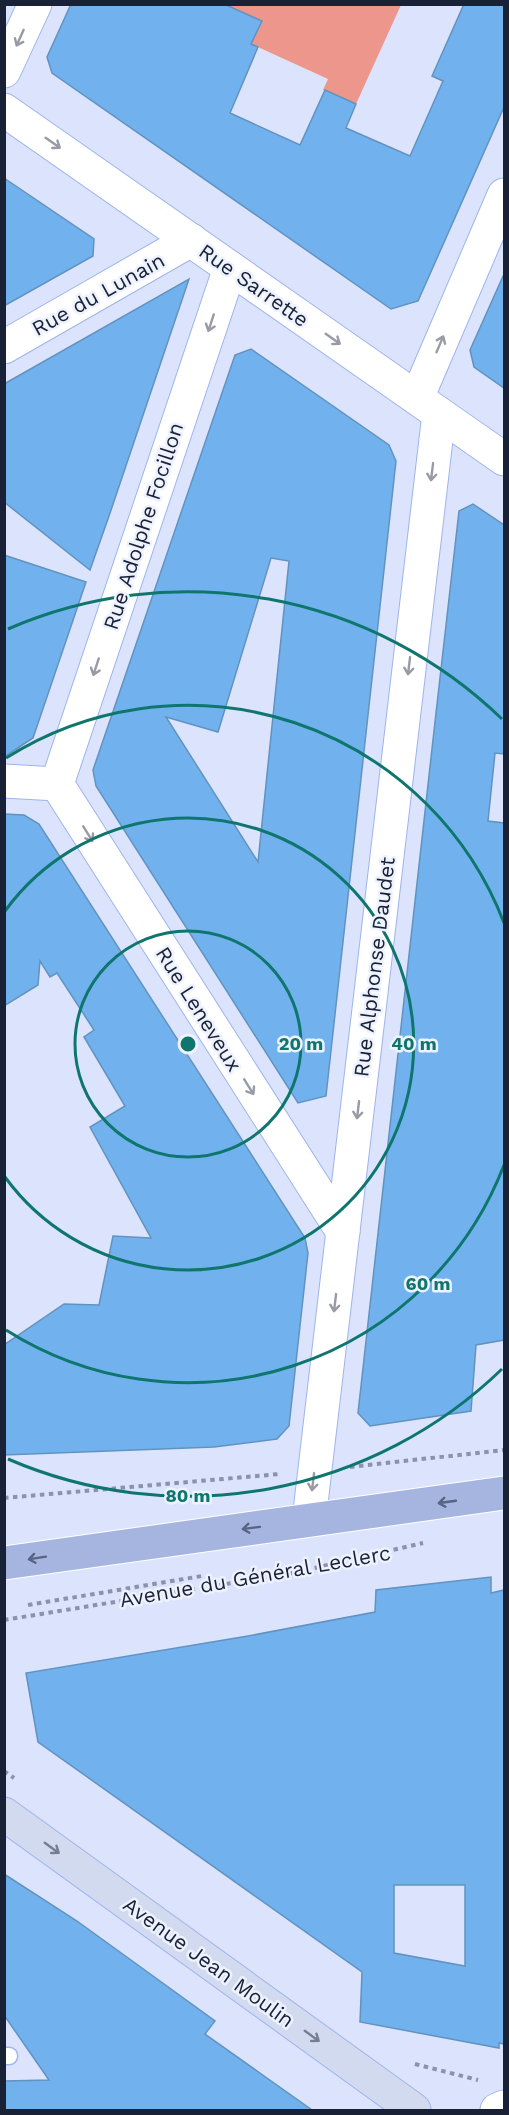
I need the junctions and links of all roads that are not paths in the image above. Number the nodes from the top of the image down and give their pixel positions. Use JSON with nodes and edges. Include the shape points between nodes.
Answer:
{"nodes":[{"id":1,"x":35,"y":4,"type":"edge"},
{"id":2,"x":4,"y":71,"type":"edge"},
{"id":3,"x":4,"y":110,"type":"edge"},
{"id":4,"x":504,"y":195,"type":"edge"},
{"id":5,"x":191,"y":240,"type":"junction"},
{"id":6,"x":230,"y":268,"type":"junction"},
{"id":7,"x":4,"y":346,"type":"edge"},
{"id":8,"x":428,"y":406,"type":"junction"},
{"id":9,"x":504,"y":459,"type":"edge"},
{"id":10,"x":4,"y":781,"type":"edge"},
{"id":11,"x":57,"y":784,"type":"junction"},
{"id":12,"x":343,"y":1232,"type":"junction"},
{"id":13,"x":504,"y":1493,"type":"edge"},
{"id":14,"x":309,"y":1520,"type":"junction"},
{"id":15,"x":4,"y":1563,"type":"edge"},
{"id":16,"x":4,"y":1814,"type":"edge"},
{"id":17,"x":504,"y":2107,"type":"edge"},
{"id":18,"x":414,"y":2110,"type":"edge"},
{"id":19,"x":497,"y":2110,"type":"edge"}],
"edges":[{"from":1,"to":2,"type":"street","one_way":true},
{"from":3,"to":5,"type":"street","name":"Rue Sarrette","one_way":true},
{"from":8,"to":4,"type":"street","name":"Rue Alphonse Daudet","one_way":true},
{"from":5,"to":6,"type":"street","name":"Rue Sarrette"},
{"from":5,"to":7,"type":"street","name":"Rue du Lunain"},
{"from":6,"to":8,"type":"street","name":"Rue Sarrette","one_way":true},
{"from":6,"to":11,"type":"street","name":"Rue Adolphe Focillon","one_way":true},
{"from":8,"to":9,"type":"street","name":"Rue Sarrette"},
{"from":8,"to":12,"type":"street","name":"Rue Alphonse Daudet","one_way":true},
{"from":10,"to":11,"type":"street"},
{"from":11,"to":12,"type":"street","name":"Rue Leneveux","one_way":true},
{"from":12,"to":14,"type":"street","name":"Rue Alphonse Daudet","one_way":true},
{"from":13,"to":14,"type":"main road","name":"Avenue du Général Leclerc","one_way":true},
{"from":14,"to":15,"type":"main road","name":"Avenue du Général Leclerc","one_way":true},
{"from":16,"to":18,"type":"main road","name":"Avenue Jean Moulin","one_way":true},
{"from":17,"to":19,"type":"street"}]}
